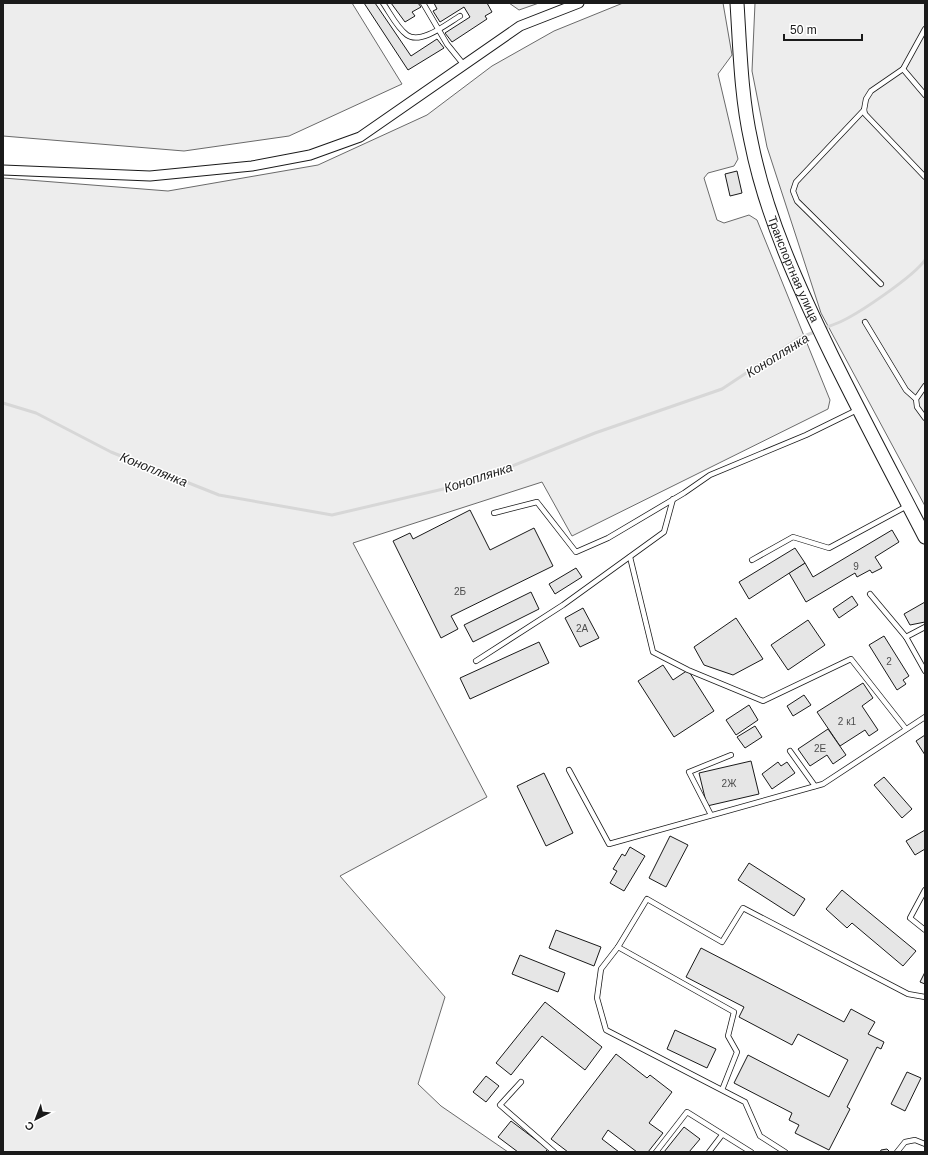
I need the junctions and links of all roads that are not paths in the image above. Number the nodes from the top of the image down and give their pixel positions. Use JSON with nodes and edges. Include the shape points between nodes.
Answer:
{"nodes":[{"id":1,"x":383,"y":3,"type":"edge"},
{"id":2,"x":423,"y":3,"type":"edge"},
{"id":3,"x":579,"y":3,"type":"edge"},
{"id":4,"x":737,"y":3,"type":"edge"},
{"id":5,"x":460,"y":16,"type":"dead end"},
{"id":6,"x":438,"y":29,"type":"junction"},
{"id":7,"x":925,"y":30,"type":"edge"},
{"id":8,"x":464,"y":65,"type":"junction"},
{"id":9,"x":903,"y":69,"type":"junction"},
{"id":10,"x":925,"y":95,"type":"edge"},
{"id":11,"x":864,"y":110,"type":"junction"},
{"id":12,"x":3,"y":170,"type":"edge"},
{"id":13,"x":925,"y":177,"type":"edge"},
{"id":14,"x":881,"y":284,"type":"dead end"},
{"id":15,"x":865,"y":322,"type":"dead end"},
{"id":16,"x":925,"y":386,"type":"edge"},
{"id":17,"x":916,"y":399,"type":"junction"},
{"id":18,"x":858,"y":409,"type":"junction"},
{"id":19,"x":925,"y":418,"type":"edge"},
{"id":20,"x":673,"y":499,"type":"junction"},
{"id":21,"x":908,"y":505,"type":"junction"},
{"id":22,"x":494,"y":513,"type":"dead end"},
{"id":23,"x":925,"y":537,"type":"edge"},
{"id":24,"x":630,"y":557,"type":"junction"},
{"id":25,"x":752,"y":560,"type":"dead end"},
{"id":26,"x":870,"y":594,"type":"dead end"},
{"id":27,"x":925,"y":627,"type":"edge"},
{"id":28,"x":906,"y":637,"type":"junction"},
{"id":29,"x":476,"y":661,"type":"dead end"},
{"id":30,"x":925,"y":671,"type":"edge"},
{"id":31,"x":925,"y":717,"type":"edge"},
{"id":32,"x":906,"y":730,"type":"junction"},
{"id":33,"x":790,"y":751,"type":"dead end"},
{"id":34,"x":730,"y":755,"type":"dead end"},
{"id":35,"x":569,"y":770,"type":"dead end"},
{"id":36,"x":815,"y":786,"type":"junction"},
{"id":37,"x":711,"y":816,"type":"junction"},
{"id":38,"x":925,"y":890,"type":"edge"},
{"id":39,"x":925,"y":930,"type":"edge"},
{"id":40,"x":618,"y":947,"type":"junction"},
{"id":41,"x":925,"y":997,"type":"edge"},
{"id":42,"x":521,"y":1082,"type":"dead end"},
{"id":43,"x":722,"y":1090,"type":"junction"},
{"id":44,"x":722,"y":1135,"type":"junction"},
{"id":45,"x":925,"y":1144,"type":"edge"},
{"id":46,"x":554,"y":1152,"type":"edge"},
{"id":47,"x":656,"y":1152,"type":"edge"},
{"id":48,"x":709,"y":1152,"type":"edge"},
{"id":49,"x":751,"y":1152,"type":"edge"},
{"id":50,"x":785,"y":1152,"type":"edge"},
{"id":51,"x":897,"y":1152,"type":"edge"}],
"edges":[{"from":1,"to":6,"type":"lane","via":[[408,36],[424,37]]},
{"from":2,"to":6,"type":"lane"},
{"from":3,"to":8,"type":"street","via":[[520,26]]},
{"from":4,"to":18,"type":"main road","name":"Транспортная улица","via":[[743,100],[763,191],[781,242],[812,315]]},
{"from":5,"to":6,"type":"lane"},
{"from":6,"to":8,"type":"lane"},
{"from":7,"to":9,"type":"lane"},
{"from":8,"to":12,"type":"street","via":[[360,137],[310,155],[252,166],[150,176]]},
{"from":9,"to":10,"type":"lane"},
{"from":9,"to":11,"type":"lane","via":[[871,91]]},
{"from":11,"to":13,"type":"lane"},
{"from":11,"to":14,"type":"lane","via":[[796,182],[793,191],[797,201]]},
{"from":15,"to":17,"type":"lane","via":[[906,390]]},
{"from":16,"to":17,"type":"lane"},
{"from":17,"to":19,"type":"lane","via":[[917,406]]},
{"from":18,"to":20,"type":"lane","via":[[806,435],[710,475]]},
{"from":18,"to":21,"type":"main road","name":"Транспортная улица"},
{"from":20,"to":22,"type":"lane","via":[[608,538],[576,552],[537,502]]},
{"from":20,"to":24,"type":"lane","via":[[664,532]]},
{"from":21,"to":23,"type":"main road","name":"Транспортная улица"},
{"from":21,"to":25,"type":"lane","via":[[829,548],[793,537]]},
{"from":24,"to":29,"type":"lane","via":[[563,606]]},
{"from":24,"to":32,"type":"lane","via":[[653,652],[763,702],[851,659]]},
{"from":26,"to":28,"type":"lane"},
{"from":27,"to":28,"type":"lane"},
{"from":28,"to":30,"type":"lane"},
{"from":31,"to":32,"type":"lane"},
{"from":32,"to":36,"type":"lane","via":[[823,784]]},
{"from":33,"to":36,"type":"lane"},
{"from":34,"to":37,"type":"lane","via":[[689,772]]},
{"from":35,"to":37,"type":"lane","via":[[609,844]]},
{"from":36,"to":37,"type":"lane"},
{"from":38,"to":39,"type":"lane","via":[[910,918]]},
{"from":40,"to":41,"type":"lane","via":[[647,899],[722,942],[743,908],[908,994]]},
{"from":40,"to":43,"type":"lane","via":[[734,1012],[728,1036],[737,1052]]},
{"from":40,"to":43,"type":"lane","via":[[601,970],[597,998],[606,1030]]},
{"from":42,"to":46,"type":"lane","via":[[500,1105]]},
{"from":43,"to":50,"type":"lane","via":[[745,1102],[760,1136]]},
{"from":44,"to":47,"type":"lane","via":[[687,1112]]},
{"from":44,"to":48,"type":"lane"},
{"from":44,"to":49,"type":"lane"},
{"from":45,"to":51,"type":"lane","via":[[914,1140],[905,1142]]}]}
